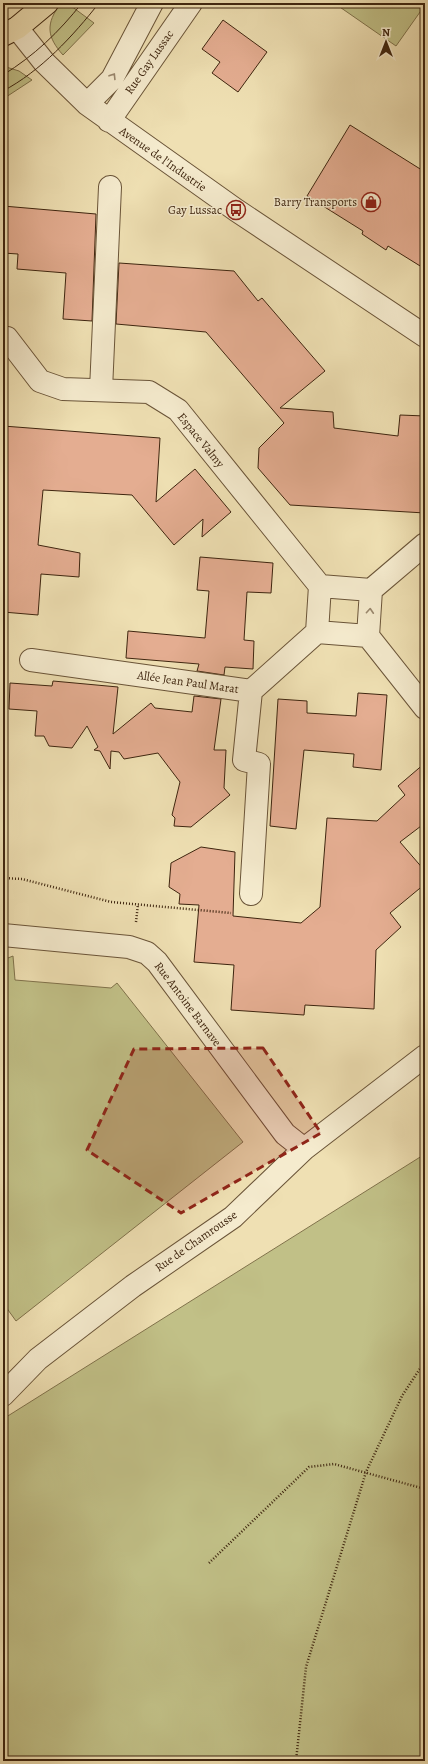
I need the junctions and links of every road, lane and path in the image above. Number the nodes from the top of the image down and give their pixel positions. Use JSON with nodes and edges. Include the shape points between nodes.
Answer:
{"nodes":[{"id":1,"x":24,"y":3,"type":"edge"},
{"id":2,"x":47,"y":3,"type":"edge"},
{"id":3,"x":152,"y":3,"type":"edge"},
{"id":4,"x":191,"y":3,"type":"edge"},
{"id":5,"x":10,"y":32,"type":"edge"},
{"id":6,"x":87,"y":104,"type":"junction"},
{"id":7,"x":109,"y":121,"type":"junction"},
{"id":8,"x":110,"y":187,"type":"dead end"},
{"id":9,"x":422,"y":327,"type":"edge"},
{"id":10,"x":7,"y":338,"type":"dead end"},
{"id":11,"x":101,"y":390,"type":"junction"},
{"id":12,"x":425,"y":544,"type":"edge"},
{"id":13,"x":320,"y":586,"type":"junction"},
{"id":14,"x":372,"y":590,"type":"junction"},
{"id":15,"x":317,"y":632,"type":"junction"},
{"id":16,"x":368,"y":636,"type":"junction"},
{"id":17,"x":31,"y":660,"type":"dead end"},
{"id":18,"x":251,"y":691,"type":"junction"},
{"id":19,"x":425,"y":708,"type":"edge"},
{"id":20,"x":3,"y":878,"type":"edge"},
{"id":21,"x":251,"y":894,"type":"joint"},
{"id":22,"x":3,"y":935,"type":"edge"},
{"id":23,"x":425,"y":1056,"type":"edge"},
{"id":24,"x":304,"y":1149,"type":"junction"},
{"id":25,"x":425,"y":1361,"type":"edge"},
{"id":26,"x":3,"y":1395,"type":"edge"},
{"id":27,"x":366,"y":1472,"type":"junction"},
{"id":28,"x":425,"y":1489,"type":"edge"},
{"id":29,"x":209,"y":1563,"type":"dead end"},
{"id":30,"x":296,"y":1761,"type":"edge"}],
"edges":[{"from":1,"to":5,"type":"main road"},
{"from":2,"to":5,"type":"main road"},
{"from":6,"to":3,"type":"street","one_way":true,"via":[[112,79]]},
{"from":4,"to":7,"type":"street","name":"Rue Gay Lussac"},
{"from":5,"to":6,"type":"street","name":"Avenue de l'Industrie"},
{"from":6,"to":7,"type":"street","name":"Avenue de l'Industrie"},
{"from":7,"to":9,"type":"street","name":"Avenue de l'Industrie","via":[[236,210]]},
{"from":8,"to":11,"type":"street"},
{"from":10,"to":11,"type":"street","name":"Espace Valmy","via":[[40,381],[63,389]]},
{"from":11,"to":13,"type":"street","name":"Espace Valmy","via":[[149,392],[178,410]]},
{"from":12,"to":14,"type":"street"},
{"from":13,"to":14,"type":"street"},
{"from":13,"to":15,"type":"street"},
{"from":16,"to":14,"type":"street","one_way":true},
{"from":15,"to":16,"type":"street"},
{"from":15,"to":18,"type":"street"},
{"from":16,"to":19,"type":"street"},
{"from":17,"to":18,"type":"street","name":"Allée Jean Paul Marat"},
{"from":18,"to":21,"type":"street","name":"Allée Jean Paul Marat","via":[[244,760],[259,764]]},
{"from":20,"to":21,"type":"path","via":[[22,880],[111,902],[249,914]]},
{"from":22,"to":24,"type":"street","name":"Rue Antoine Barnave","via":[[129,947],[147,953],[158,962],[285,1134]]},
{"from":23,"to":24,"type":"street","name":"Rue de Chamrousse"},
{"from":24,"to":26,"type":"street","name":"Rue de Chamrousse","via":[[233,1217],[133,1286],[38,1359]]},
{"from":25,"to":27,"type":"path","via":[[402,1396]]},
{"from":27,"to":28,"type":"path"},
{"from":27,"to":29,"type":"path","via":[[334,1464],[309,1467]]},
{"from":27,"to":30,"type":"path","via":[[306,1668]]}]}
